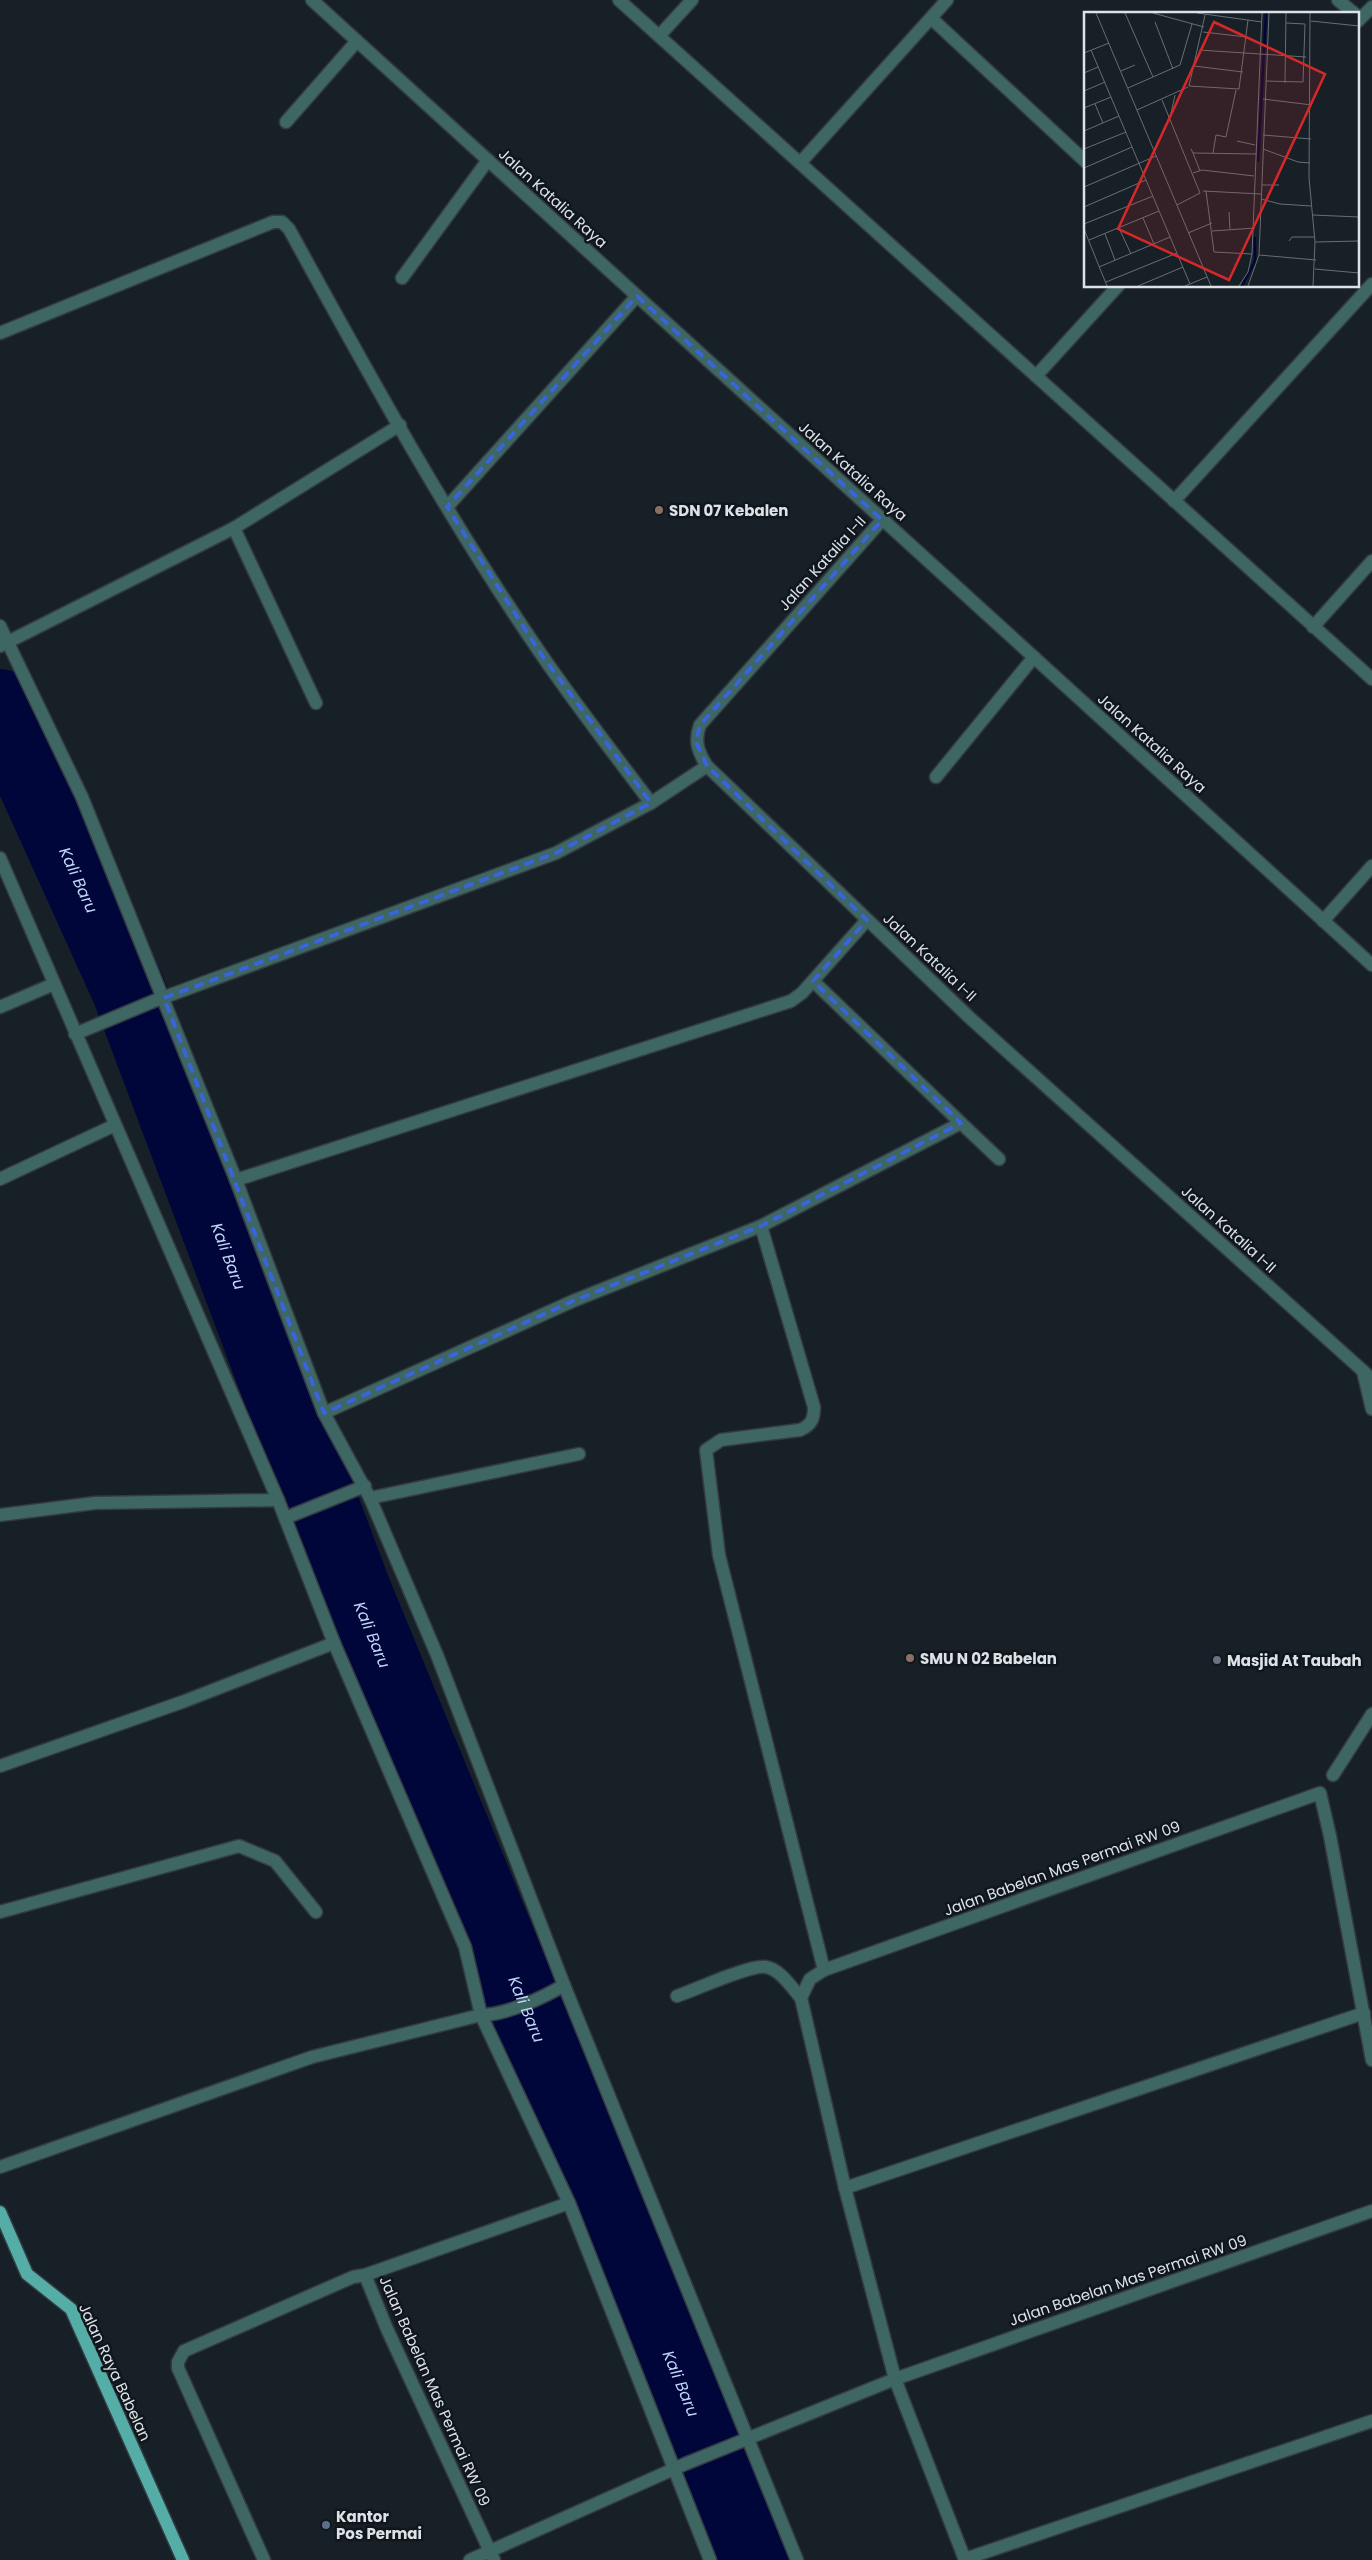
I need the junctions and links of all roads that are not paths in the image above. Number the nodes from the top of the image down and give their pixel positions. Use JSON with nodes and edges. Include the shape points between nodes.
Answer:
{"nodes":[{"id":1,"x":312,"y":0,"type":"edge"},
{"id":2,"x":619,"y":0,"type":"edge"},
{"id":3,"x":692,"y":0,"type":"edge"},
{"id":4,"x":947,"y":0,"type":"edge"},
{"id":5,"x":1338,"y":0,"type":"edge"},
{"id":6,"x":1372,"y":6,"type":"edge"},
{"id":7,"x":1351,"y":12,"type":"edge"},
{"id":8,"x":1360,"y":16,"type":"edge"},
{"id":9,"x":931,"y":18,"type":"junction"},
{"id":10,"x":659,"y":36,"type":"junction"},
{"id":11,"x":357,"y":41,"type":"junction"},
{"id":12,"x":286,"y":122,"type":"dead end"},
{"id":13,"x":488,"y":160,"type":"junction"},
{"id":14,"x":1084,"y":160,"type":"edge"},
{"id":15,"x":800,"y":163,"type":"junction"},
{"id":16,"x":402,"y":278,"type":"dead end"},
{"id":17,"x":1372,"y":284,"type":"edge"},
{"id":18,"x":1116,"y":288,"type":"edge"},
{"id":19,"x":637,"y":296,"type":"junction"},
{"id":20,"x":0,"y":333,"type":"edge"},
{"id":21,"x":1036,"y":376,"type":"junction"},
{"id":22,"x":400,"y":425,"type":"junction"},
{"id":23,"x":1174,"y":501,"type":"junction"},
{"id":24,"x":447,"y":507,"type":"junction"},
{"id":25,"x":882,"y":520,"type":"junction"},
{"id":26,"x":234,"y":528,"type":"junction"},
{"id":27,"x":1372,"y":561,"type":"edge"},
{"id":28,"x":0,"y":626,"type":"edge"},
{"id":29,"x":1313,"y":626,"type":"junction"},
{"id":30,"x":4,"y":644,"type":"edge"},
{"id":31,"x":1034,"y":658,"type":"junction"},
{"id":32,"x":1372,"y":679,"type":"edge"},
{"id":33,"x":316,"y":703,"type":"dead end"},
{"id":34,"x":707,"y":766,"type":"junction"},
{"id":35,"x":936,"y":777,"type":"dead end"},
{"id":36,"x":651,"y":803,"type":"junction"},
{"id":37,"x":0,"y":858,"type":"edge"},
{"id":38,"x":1372,"y":866,"type":"edge"},
{"id":39,"x":867,"y":920,"type":"junction"},
{"id":40,"x":1323,"y":921,"type":"junction"},
{"id":41,"x":1372,"y":965,"type":"edge"},
{"id":42,"x":813,"y":981,"type":"junction"},
{"id":43,"x":54,"y":984,"type":"junction"},
{"id":44,"x":159,"y":999,"type":"junction"},
{"id":45,"x":0,"y":1007,"type":"edge"},
{"id":46,"x":76,"y":1034,"type":"junction"},
{"id":47,"x":961,"y":1124,"type":"junction"},
{"id":48,"x":115,"y":1125,"type":"junction"},
{"id":49,"x":1000,"y":1159,"type":"dead end"},
{"id":50,"x":0,"y":1179,"type":"edge"},
{"id":51,"x":236,"y":1180,"type":"junction"},
{"id":52,"x":761,"y":1226,"type":"junction"},
{"id":53,"x":1367,"y":1375,"type":"edge"},
{"id":54,"x":1372,"y":1409,"type":"edge"},
{"id":55,"x":324,"y":1413,"type":"junction"},
{"id":56,"x":579,"y":1454,"type":"dead end"},
{"id":57,"x":363,"y":1491,"type":"junction"},
{"id":58,"x":278,"y":1500,"type":"junction"},
{"id":59,"x":0,"y":1515,"type":"edge"},
{"id":60,"x":287,"y":1516,"type":"junction"},
{"id":61,"x":334,"y":1642,"type":"junction"},
{"id":62,"x":1372,"y":1714,"type":"edge"},
{"id":63,"x":0,"y":1766,"type":"edge"},
{"id":64,"x":1333,"y":1775,"type":"dead end"},
{"id":65,"x":0,"y":1912,"type":"edge"},
{"id":66,"x":316,"y":1912,"type":"dead end"},
{"id":67,"x":824,"y":1970,"type":"junction"},
{"id":68,"x":558,"y":1989,"type":"junction"},
{"id":69,"x":677,"y":1996,"type":"dead end"},
{"id":70,"x":801,"y":1998,"type":"junction"},
{"id":71,"x":1364,"y":2012,"type":"junction"},
{"id":72,"x":488,"y":2015,"type":"junction"},
{"id":73,"x":1372,"y":2060,"type":"edge"},
{"id":74,"x":0,"y":2167,"type":"edge"},
{"id":75,"x":845,"y":2188,"type":"junction"},
{"id":76,"x":569,"y":2203,"type":"junction"},
{"id":77,"x":1372,"y":2211,"type":"edge"},
{"id":78,"x":0,"y":2212,"type":"edge"},
{"id":79,"x":364,"y":2276,"type":"junction"},
{"id":80,"x":895,"y":2379,"type":"junction"},
{"id":81,"x":1372,"y":2421,"type":"edge"},
{"id":82,"x":743,"y":2440,"type":"junction"},
{"id":83,"x":679,"y":2468,"type":"junction"},
{"id":84,"x":492,"y":2556,"type":"edge"},
{"id":85,"x":183,"y":2560,"type":"edge"},
{"id":86,"x":264,"y":2560,"type":"edge"},
{"id":87,"x":470,"y":2560,"type":"edge"},
{"id":88,"x":710,"y":2560,"type":"edge"},
{"id":89,"x":797,"y":2560,"type":"edge"},
{"id":90,"x":965,"y":2560,"type":"edge"}],
"edges":[{"from":1,"to":11,"type":"street","name":"Jalan Katalia Raya"},
{"from":2,"to":10,"type":"street"},
{"from":3,"to":10,"type":"street"},
{"from":4,"to":9,"type":"street"},
{"from":5,"to":7,"type":"street"},
{"from":6,"to":8,"type":"street"},
{"from":9,"to":14,"type":"street"},
{"from":9,"to":15,"type":"street"},
{"from":10,"to":15,"type":"street"},
{"from":11,"to":12,"type":"street"},
{"from":11,"to":13,"type":"street","name":"Jalan Katalia Raya"},
{"from":13,"to":16,"type":"street"},
{"from":13,"to":19,"type":"street","name":"Jalan Katalia Raya"},
{"from":15,"to":21,"type":"street"},
{"from":17,"to":23,"type":"street"},
{"from":18,"to":21,"type":"street"},
{"from":19,"to":24,"type":"street"},
{"from":19,"to":25,"type":"street","name":"Jalan Katalia Raya"},
{"from":20,"to":22,"type":"street","via":[[273,222],[282,222],[289,229]]},
{"from":21,"to":23,"type":"street"},
{"from":22,"to":24,"type":"street"},
{"from":22,"to":26,"type":"street"},
{"from":23,"to":29,"type":"street"},
{"from":24,"to":36,"type":"street","via":[[541,654]]},
{"from":25,"to":31,"type":"street","name":"Jalan Katalia Raya"},
{"from":25,"to":34,"type":"street","name":"Jalan Katalia I-II","via":[[700,725],[698,749]]},
{"from":26,"to":30,"type":"street"},
{"from":26,"to":33,"type":"street"},
{"from":27,"to":29,"type":"street"},
{"from":28,"to":30,"type":"street"},
{"from":29,"to":32,"type":"street"},
{"from":30,"to":44,"type":"street","via":[[82,797]]},
{"from":31,"to":35,"type":"street"},
{"from":31,"to":40,"type":"street","name":"Jalan Katalia Raya"},
{"from":34,"to":36,"type":"street"},
{"from":34,"to":39,"type":"street","name":"Jalan Katalia I-II"},
{"from":36,"to":44,"type":"street","via":[[556,853]]},
{"from":37,"to":43,"type":"street"},
{"from":38,"to":40,"type":"street"},
{"from":39,"to":42,"type":"street"},
{"from":39,"to":53,"type":"street","name":"Jalan Katalia I-II","via":[[970,1018]]},
{"from":40,"to":41,"type":"street","name":"Jalan Katalia Raya"},
{"from":42,"to":47,"type":"street"},
{"from":42,"to":51,"type":"street","via":[[791,1001]]},
{"from":43,"to":45,"type":"street"},
{"from":43,"to":46,"type":"street"},
{"from":44,"to":46,"type":"street"},
{"from":44,"to":51,"type":"street"},
{"from":46,"to":48,"type":"street"},
{"from":47,"to":49,"type":"street"},
{"from":47,"to":52,"type":"street"},
{"from":48,"to":50,"type":"street"},
{"from":48,"to":58,"type":"street"},
{"from":51,"to":55,"type":"street"},
{"from":52,"to":55,"type":"street","via":[[573,1301]]},
{"from":52,"to":67,"type":"street","via":[[814,1407],[814,1417],[800,1430],[722,1440],[706,1450],[720,1555]]},
{"from":53,"to":54,"type":"street"},
{"from":55,"to":57,"type":"street"},
{"from":56,"to":57,"type":"street"},
{"from":57,"to":60,"type":"street"},
{"from":57,"to":68,"type":"street","via":[[437,1655]]},
{"from":58,"to":59,"type":"street","via":[[96,1503]]},
{"from":58,"to":60,"type":"street"},
{"from":60,"to":61,"type":"street"},
{"from":61,"to":63,"type":"street","via":[[185,1701]]},
{"from":61,"to":72,"type":"street","via":[[465,1947]]},
{"from":62,"to":64,"type":"street"},
{"from":65,"to":66,"type":"street","via":[[239,1846],[275,1861]]},
{"from":67,"to":70,"type":"street","name":"Jalan Babelan Mas Permai RW 09","via":[[810,1979]]},
{"from":67,"to":71,"type":"street","name":"Jalan Babelan Mas Permai RW 09","via":[[1320,1793]]},
{"from":68,"to":72,"type":"street"},
{"from":68,"to":82,"type":"street"},
{"from":69,"to":70,"type":"street","via":[[766,1966],[777,1972]]},
{"from":70,"to":75,"type":"street"},
{"from":71,"to":73,"type":"street","name":"Jalan Babelan Mas Permai RW 09"},
{"from":71,"to":75,"type":"street"},
{"from":72,"to":74,"type":"street","via":[[312,2057]]},
{"from":72,"to":76,"type":"street"},
{"from":75,"to":80,"type":"street"},
{"from":76,"to":79,"type":"street"},
{"from":76,"to":83,"type":"street"},
{"from":77,"to":80,"type":"street","name":"Jalan Babelan Mas Permai RW 09"},
{"from":78,"to":85,"type":"main road","name":"Jalan Raya Babelan","via":[[27,2274],[71,2309]]},
{"from":79,"to":84,"type":"street","name":"Jalan Babelan Mas Permai RW 09"},
{"from":79,"to":86,"type":"street","name":"Jalan Babelan Mas Permai RW 09","via":[[353,2277],[184,2352],[178,2362]]},
{"from":80,"to":82,"type":"street","name":"Jalan Babelan Mas Permai RW 09"},
{"from":80,"to":90,"type":"street"},
{"from":81,"to":90,"type":"street"},
{"from":82,"to":83,"type":"street","name":"Jalan Babelan Mas Permai RW 09"},
{"from":82,"to":89,"type":"street"},
{"from":83,"to":84,"type":"street","name":"Jalan Babelan Mas Permai RW 09"},
{"from":83,"to":88,"type":"street"},
{"from":84,"to":87,"type":"street","name":"Jalan Babelan Mas Permai RW 09"}]}
